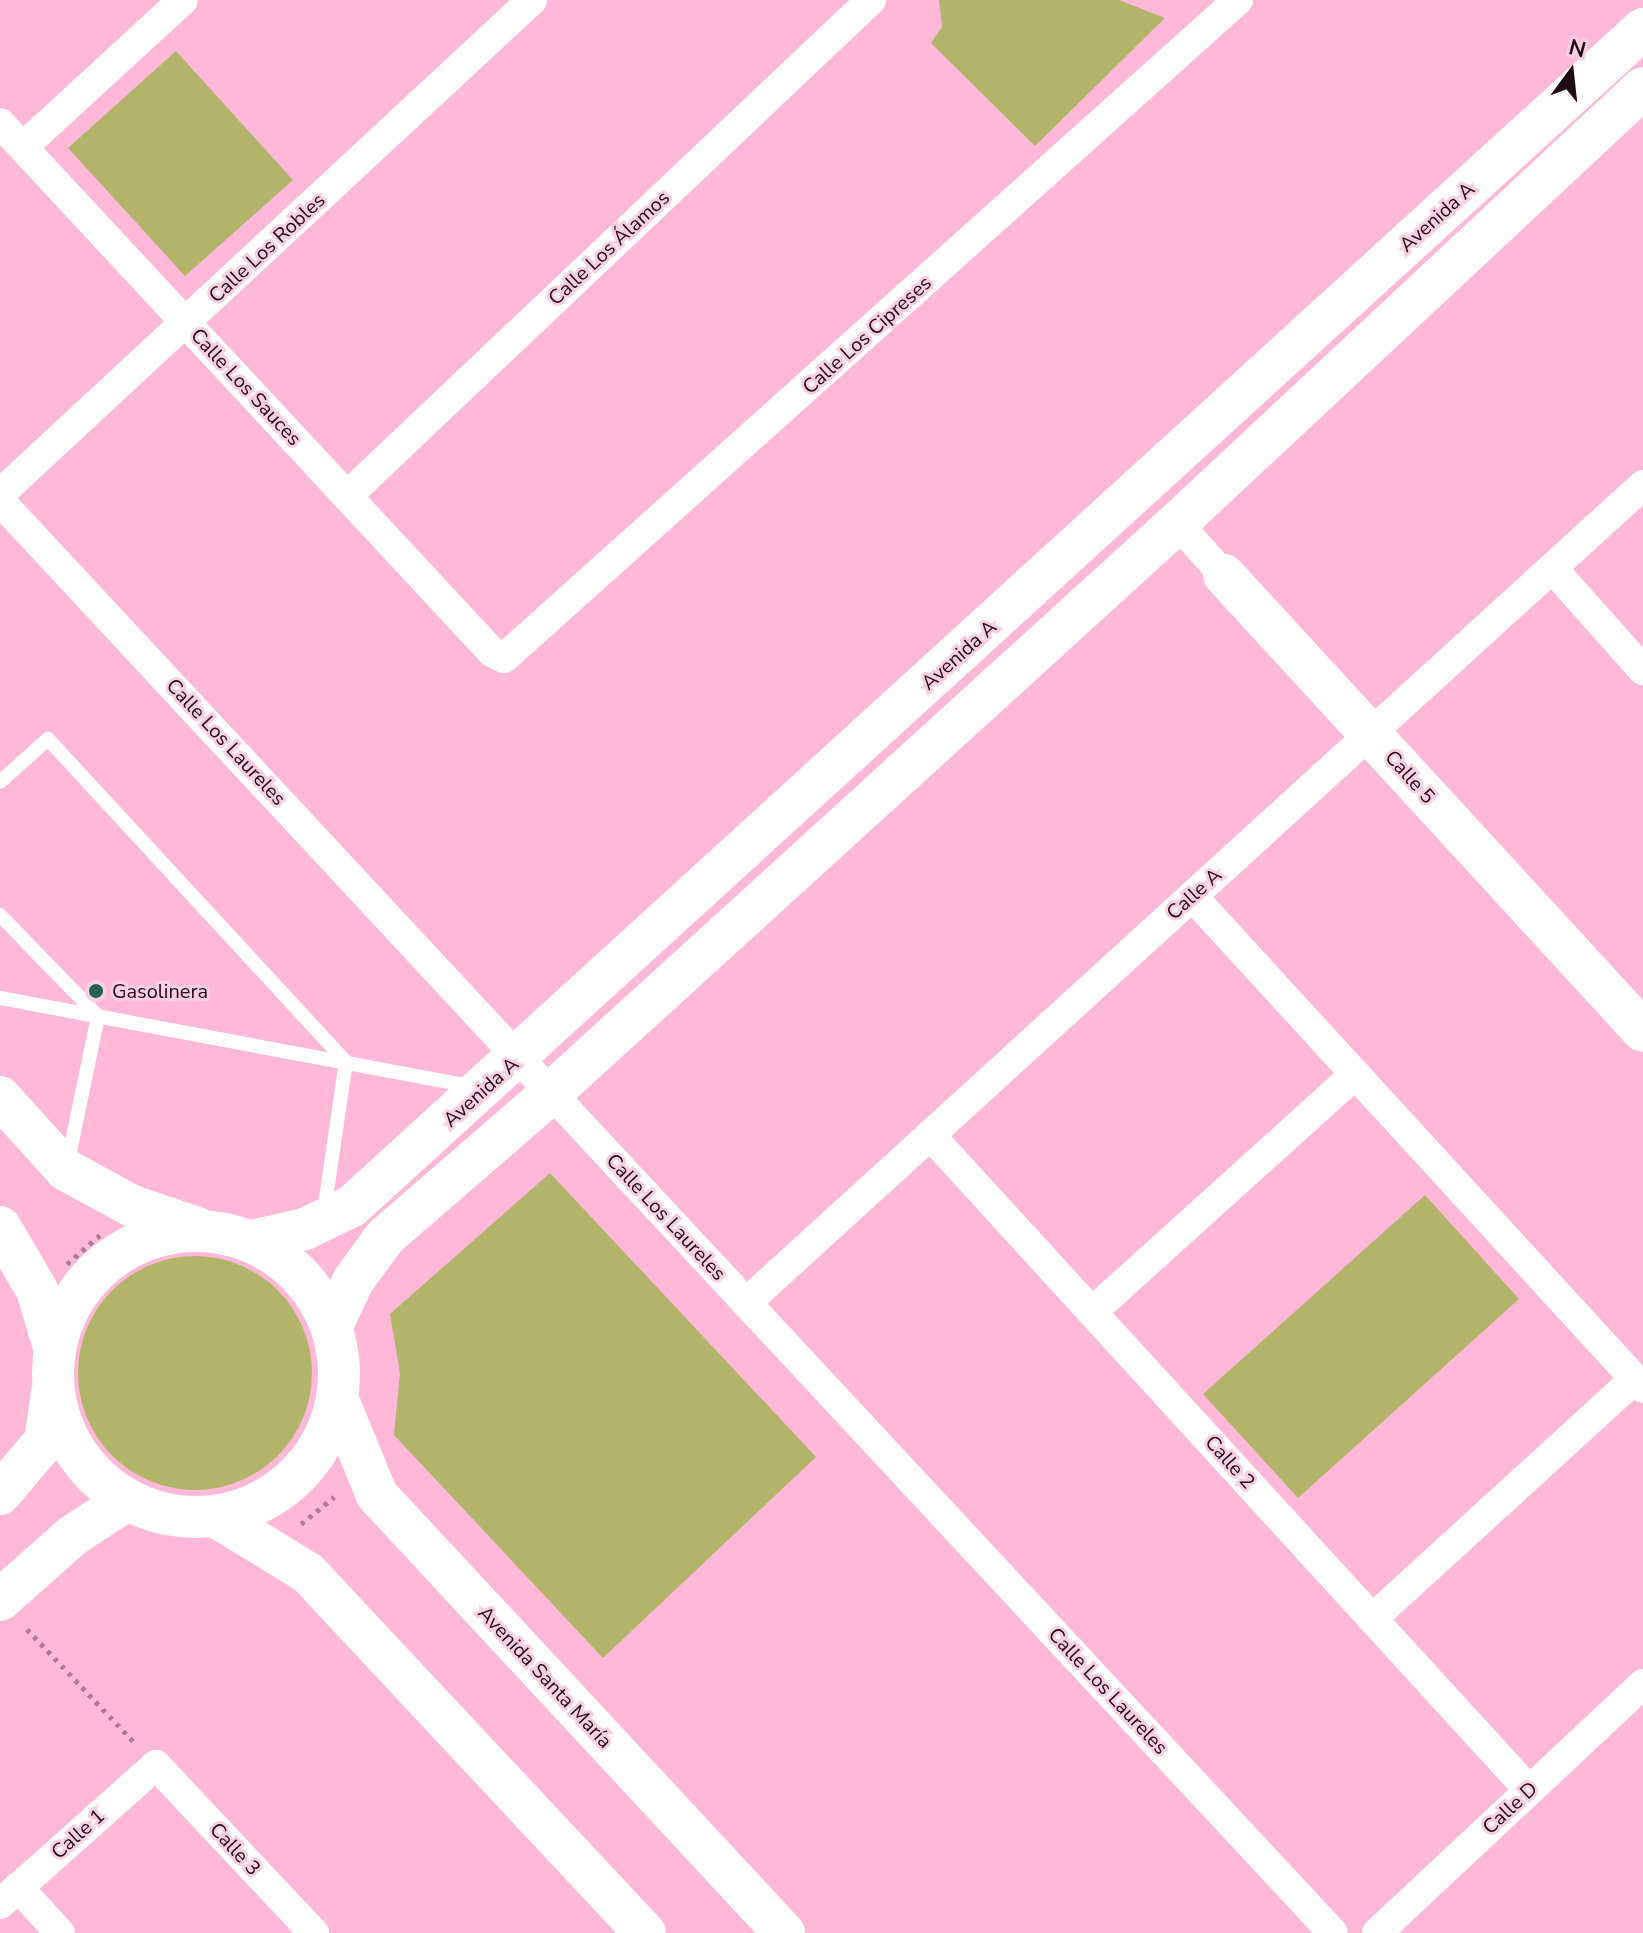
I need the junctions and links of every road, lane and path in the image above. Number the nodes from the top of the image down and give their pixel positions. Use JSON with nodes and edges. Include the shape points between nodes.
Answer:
{"nodes":[{"id":1,"x":183,"y":0,"type":"edge"},
{"id":2,"x":532,"y":0,"type":"edge"},
{"id":3,"x":871,"y":0,"type":"edge"},
{"id":4,"x":1238,"y":0,"type":"edge"},
{"id":5,"x":1643,"y":29,"type":"edge"},
{"id":6,"x":1643,"y":88,"type":"edge"},
{"id":7,"x":0,"y":123,"type":"edge"},
{"id":8,"x":23,"y":147,"type":"junction"},
{"id":9,"x":186,"y":323,"type":"junction"},
{"id":10,"x":1643,"y":485,"type":"edge"},
{"id":11,"x":0,"y":494,"type":"edge"},
{"id":12,"x":347,"y":496,"type":"junction"},
{"id":13,"x":0,"y":501,"type":"edge"},
{"id":14,"x":1177,"y":523,"type":"junction"},
{"id":15,"x":1552,"y":568,"type":"junction"},
{"id":16,"x":1224,"y":575,"type":"joint"},
{"id":17,"x":492,"y":652,"type":"joint"},
{"id":18,"x":1643,"y":670,"type":"edge"},
{"id":19,"x":1370,"y":733,"type":"junction"},
{"id":20,"x":0,"y":782,"type":"edge"},
{"id":21,"x":1192,"y":896,"type":"junction"},
{"id":22,"x":0,"y":915,"type":"edge"},
{"id":23,"x":0,"y":998,"type":"edge"},
{"id":24,"x":98,"y":1016,"type":"junction"},
{"id":25,"x":1643,"y":1031,"type":"edge"},
{"id":26,"x":520,"y":1056,"type":"junction"},
{"id":27,"x":346,"y":1062,"type":"junction"},
{"id":28,"x":1355,"y":1074,"type":"junction"},
{"id":29,"x":485,"y":1089,"type":"junction"},
{"id":30,"x":551,"y":1093,"type":"junction"},
{"id":31,"x":0,"y":1097,"type":"edge"},
{"id":32,"x":930,"y":1135,"type":"junction"},
{"id":33,"x":66,"y":1170,"type":"junction"},
{"id":34,"x":132,"y":1206,"type":"junction"},
{"id":35,"x":323,"y":1220,"type":"junction"},
{"id":36,"x":0,"y":1227,"type":"edge"},
{"id":37,"x":202,"y":1230,"type":"junction"},
{"id":38,"x":252,"y":1241,"type":"junction"},
{"id":39,"x":37,"y":1290,"type":"junction"},
{"id":40,"x":746,"y":1303,"type":"junction"},
{"id":41,"x":1092,"y":1312,"type":"junction"},
{"id":42,"x":332,"y":1326,"type":"junction"},
{"id":43,"x":54,"y":1347,"type":"junction"},
{"id":44,"x":1639,"y":1384,"type":"edge"},
{"id":45,"x":53,"y":1392,"type":"junction"},
{"id":46,"x":338,"y":1400,"type":"junction"},
{"id":47,"x":366,"y":1472,"type":"junction"},
{"id":48,"x":0,"y":1494,"type":"edge"},
{"id":49,"x":127,"y":1500,"type":"junction"},
{"id":50,"x":215,"y":1516,"type":"junction"},
{"id":51,"x":272,"y":1547,"type":"junction"},
{"id":52,"x":0,"y":1600,"type":"edge"},
{"id":53,"x":1372,"y":1619,"type":"junction"},
{"id":54,"x":1643,"y":1684,"type":"edge"},
{"id":55,"x":156,"y":1765,"type":"junction"},
{"id":56,"x":1529,"y":1790,"type":"junction"},
{"id":57,"x":9,"y":1895,"type":"edge"},
{"id":58,"x":60,"y":1933,"type":"edge"},
{"id":59,"x":314,"y":1933,"type":"edge"},
{"id":60,"x":645,"y":1933,"type":"edge"},
{"id":61,"x":784,"y":1933,"type":"edge"},
{"id":62,"x":1333,"y":1933,"type":"edge"},
{"id":63,"x":1377,"y":1933,"type":"edge"}],
"edges":[{"from":1,"to":8,"type":"street"},
{"from":2,"to":9,"type":"street","name":"Calle Los Robles"},
{"from":3,"to":12,"type":"street","name":"Calle Los Álamos"},
{"from":4,"to":17,"type":"street","name":"Calle Los Cipreses","via":[[514,654],[504,658]]},
{"from":5,"to":26,"type":"street","name":"Avenida A"},
{"from":6,"to":14,"type":"street"},
{"from":7,"to":8,"type":"street","name":"Calle Los Sauces"},
{"from":8,"to":9,"type":"street","name":"Calle Los Sauces"},
{"from":9,"to":11,"type":"street","name":"Calle Los Robles"},
{"from":9,"to":12,"type":"street","name":"Calle Los Sauces"},
{"from":10,"to":15,"type":"street","name":"Calle A"},
{"from":12,"to":17,"type":"street","name":"Calle Los Sauces"},
{"from":13,"to":26,"type":"street","name":"Calle Los Laureles"},
{"from":14,"to":16,"type":"street","name":"Calle 5"},
{"from":14,"to":30,"type":"street"},
{"from":15,"to":18,"type":"street"},
{"from":15,"to":19,"type":"street","name":"Calle A"},
{"from":16,"to":19,"type":"street","name":"Calle 5"},
{"from":19,"to":21,"type":"street","name":"Calle A"},
{"from":19,"to":25,"type":"street","name":"Calle 5"},
{"from":20,"to":27,"type":"lane","via":[[48,739]]},
{"from":21,"to":28,"type":"street"},
{"from":21,"to":32,"type":"street","name":"Calle A"},
{"from":22,"to":24,"type":"lane"},
{"from":23,"to":24,"type":"lane"},
{"from":24,"to":27,"type":"lane"},
{"from":24,"to":33,"type":"lane"},
{"from":26,"to":29,"type":"street","name":"Avenida A"},
{"from":26,"to":30,"type":"street","name":"Calle Los Laureles"},
{"from":27,"to":29,"type":"lane"},
{"from":27,"to":35,"type":"lane"},
{"from":28,"to":41,"type":"street"},
{"from":28,"to":44,"type":"street"},
{"from":29,"to":35,"type":"street","name":"Avenida A","via":[[352,1206]]},
{"from":30,"to":40,"type":"street","name":"Calle Los Laureles"},
{"from":30,"to":42,"type":"street","via":[[385,1237],[353,1281]]},
{"from":31,"to":33,"type":"street"},
{"from":32,"to":40,"type":"street","name":"Calle A"},
{"from":32,"to":41,"type":"street","name":"Calle 2"},
{"from":33,"to":34,"type":"street"},
{"from":34,"to":37,"type":"street"},
{"from":34,"to":39,"type":"path"},
{"from":35,"to":38,"type":"street","name":"Avenida A"},
{"from":36,"to":39,"type":"street"},
{"from":37,"to":38,"type":"street"},
{"from":37,"to":43,"type":"street","via":[[161,1234],[123,1249],[91,1275],[67,1308]]},
{"from":38,"to":42,"type":"street","via":[[287,1262],[314,1291]]},
{"from":39,"to":43,"type":"street"},
{"from":40,"to":62,"type":"street","name":"Calle Los Laureles"},
{"from":41,"to":53,"type":"street","name":"Calle 2"},
{"from":42,"to":46,"type":"street","via":[[340,1363]]},
{"from":43,"to":45,"type":"street"},
{"from":44,"to":53,"type":"street"},
{"from":45,"to":48,"type":"street","via":[[45,1441]]},
{"from":45,"to":49,"type":"street","via":[[66,1436],[83,1460]]},
{"from":46,"to":47,"type":"street","name":"Avenida Santa María"},
{"from":46,"to":50,"type":"street","via":[[323,1442],[295,1478],[258,1504]]},
{"from":47,"to":51,"type":"path"},
{"from":47,"to":61,"type":"street","name":"Avenida Santa María","via":[[377,1495]]},
{"from":49,"to":50,"type":"street","via":[[170,1515]]},
{"from":49,"to":52,"type":"street","via":[[72,1536]]},
{"from":50,"to":51,"type":"street"},
{"from":51,"to":60,"type":"street","via":[[308,1573],[350,1616]]},
{"from":52,"to":55,"type":"path"},
{"from":53,"to":56,"type":"street","name":"Calle 2"},
{"from":54,"to":56,"type":"street","name":"Calle D"},
{"from":55,"to":57,"type":"street","name":"Calle 1"},
{"from":55,"to":59,"type":"street","name":"Calle 3"},
{"from":56,"to":63,"type":"street","name":"Calle D"},
{"from":57,"to":58,"type":"street"}]}
